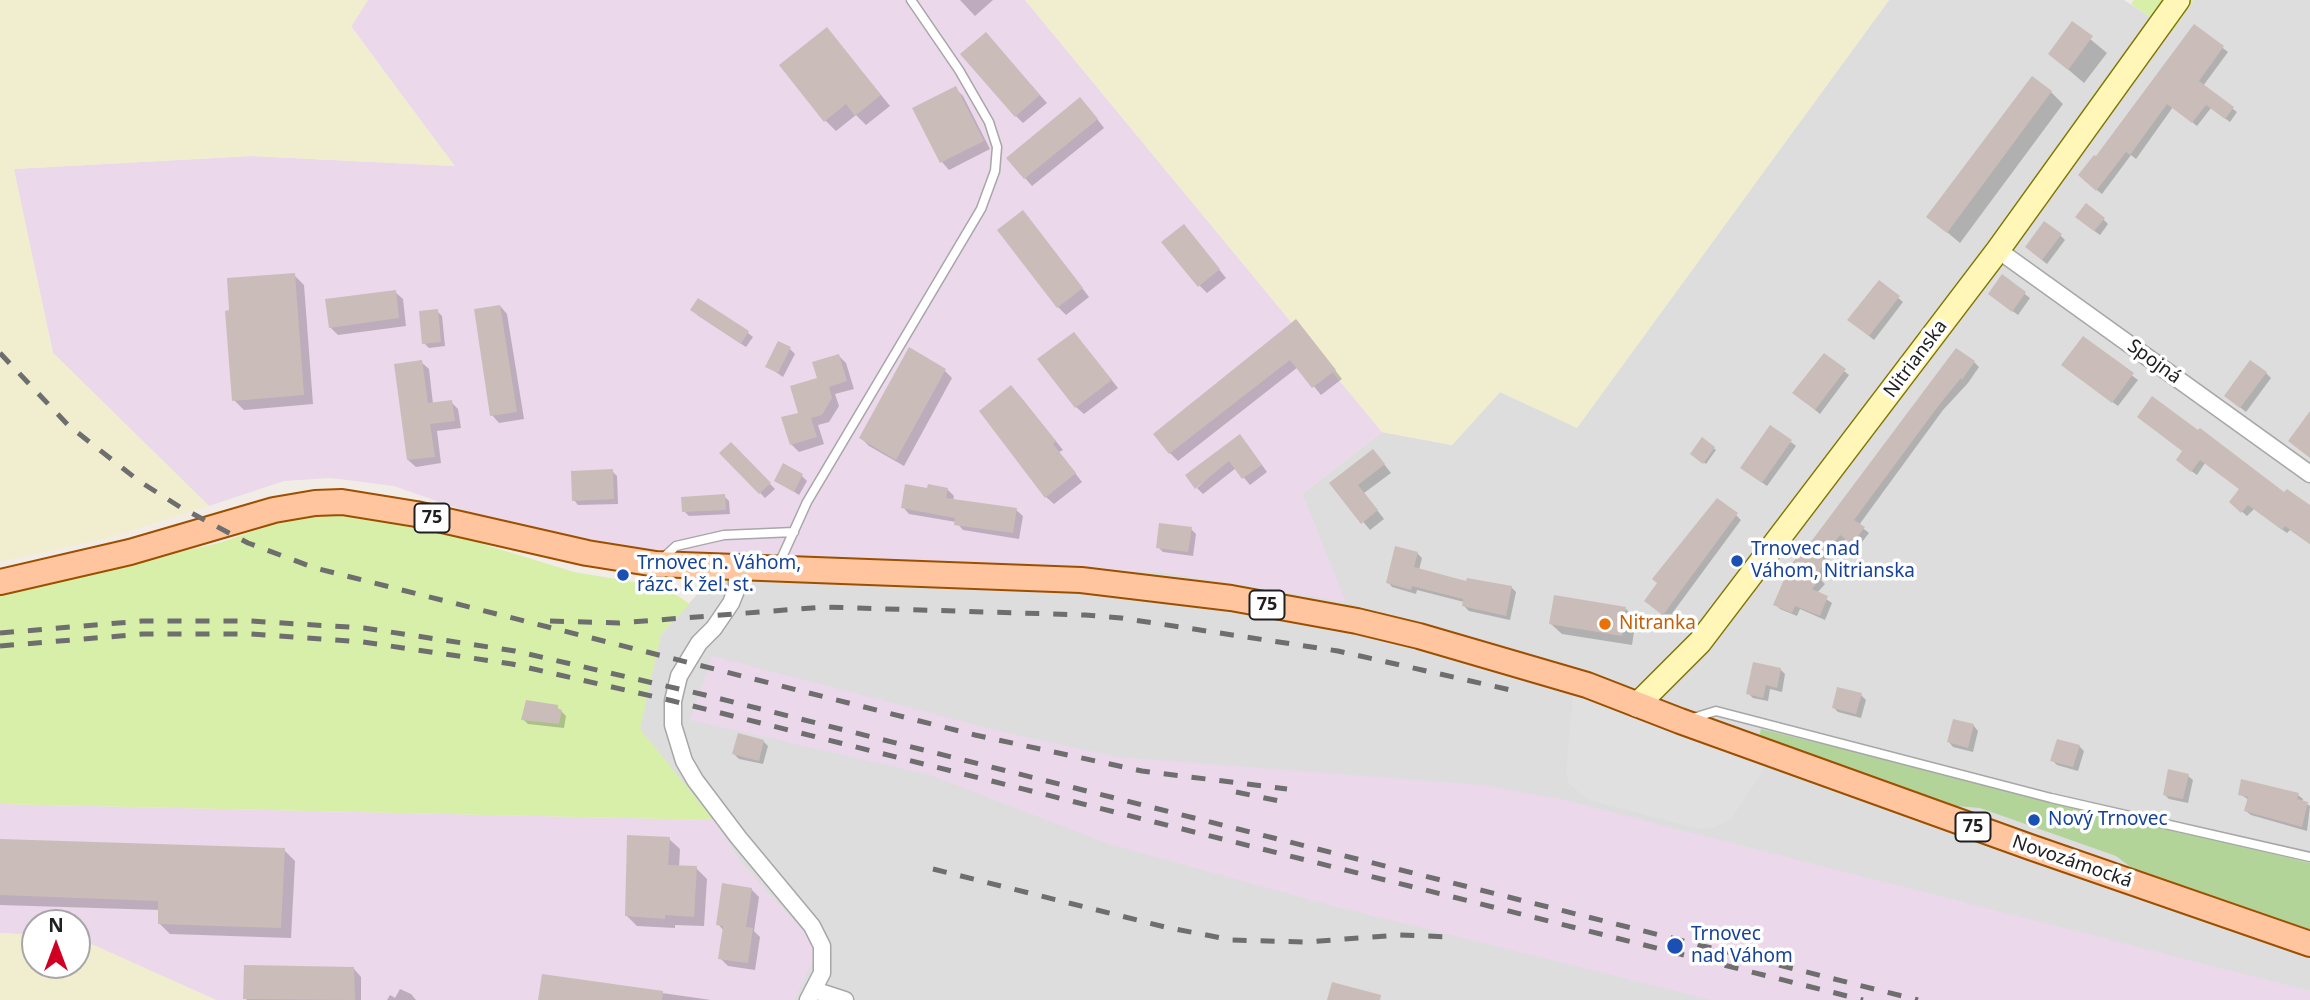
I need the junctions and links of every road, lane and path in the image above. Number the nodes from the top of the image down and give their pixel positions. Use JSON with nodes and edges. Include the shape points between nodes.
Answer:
{"nodes":[{"id":1,"x":911,"y":0,"type":"edge"},
{"id":2,"x":2178,"y":0,"type":"edge"},
{"id":3,"x":1998,"y":250,"type":"junction"},
{"id":4,"x":2310,"y":474,"type":"edge"},
{"id":5,"x":793,"y":532,"type":"junction"},
{"id":6,"x":656,"y":564,"type":"junction"},
{"id":7,"x":737,"y":568,"type":"junction"},
{"id":8,"x":777,"y":569,"type":"junction"},
{"id":9,"x":0,"y":582,"type":"edge"},
{"id":10,"x":1637,"y":705,"type":"junction"},
{"id":11,"x":1680,"y":721,"type":"junction"},
{"id":12,"x":2310,"y":857,"type":"edge"},
{"id":13,"x":2310,"y":944,"type":"edge"},
{"id":14,"x":811,"y":995,"type":"edge"},
{"id":15,"x":845,"y":1000,"type":"edge"}],
"edges":[{"from":1,"to":5,"type":"lane","via":[[989,122],[996,147],[995,171],[981,209]]},
{"from":2,"to":3,"type":"main road","name":"Nitrianska"},
{"from":3,"to":4,"type":"street","name":"Spojná"},
{"from":3,"to":10,"type":"main road","name":"Nitrianska","via":[[1700,642]]},
{"from":5,"to":6,"type":"lane","via":[[724,535],[676,546]]},
{"from":5,"to":8,"type":"lane"},
{"from":6,"to":7,"type":"main road","number":"75"},
{"from":6,"to":9,"type":"main road","number":"75","via":[[342,502],[274,509],[130,552]]},
{"from":7,"to":8,"type":"main road","number":"75"},
{"from":7,"to":14,"type":"street","via":[[731,603],[679,676],[673,725],[695,780],[813,926],[822,946],[822,973]]},
{"from":8,"to":10,"type":"main road","number":"75","via":[[1068,579],[1231,598],[1419,636],[1587,685]]},
{"from":10,"to":11,"type":"main road","name":"Novozámocká","number":"75"},
{"from":11,"to":12,"type":"lane","via":[[1716,711],[2051,798]]},
{"from":11,"to":13,"type":"main road","name":"Novozámocká","number":"75"},
{"from":14,"to":15,"type":"street"}]}
